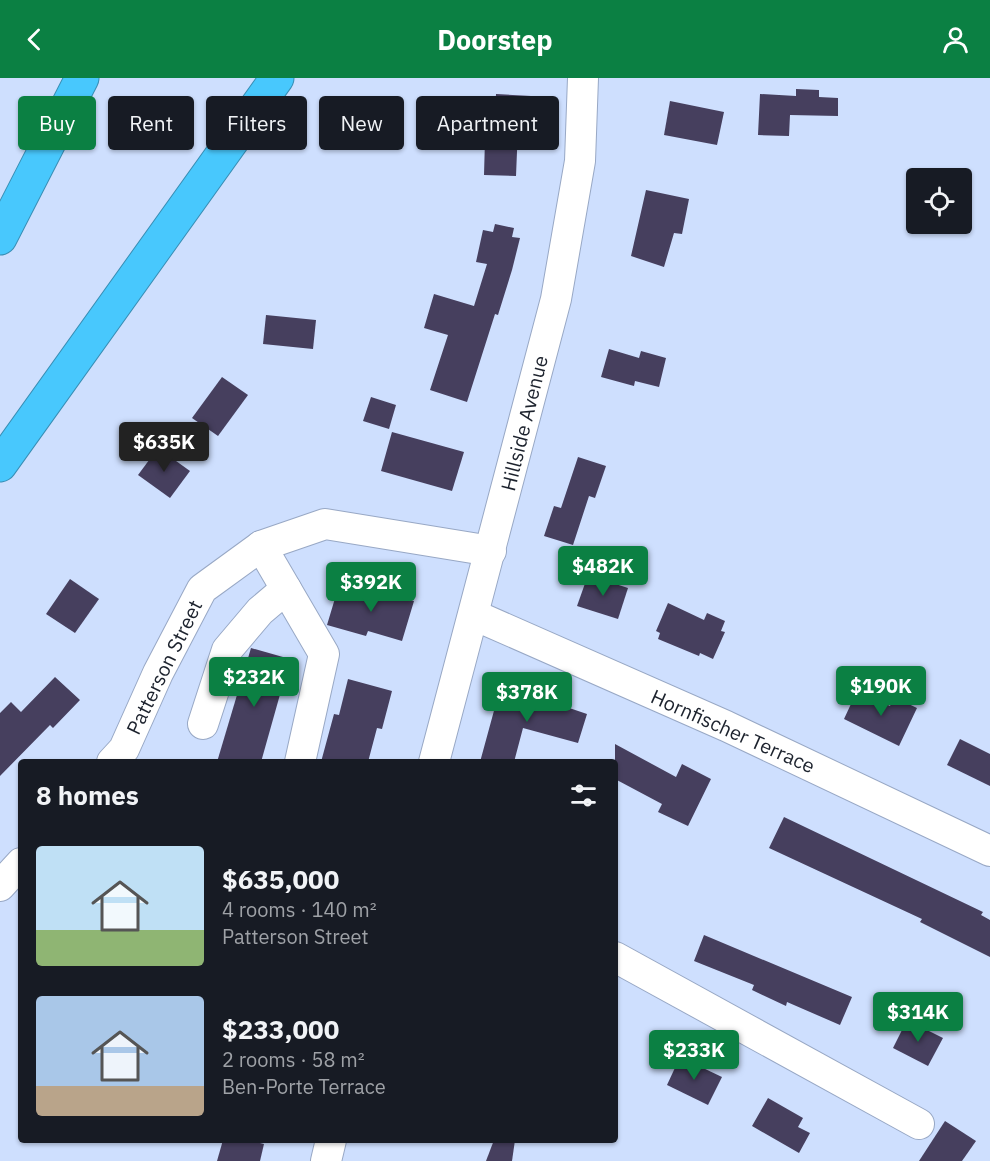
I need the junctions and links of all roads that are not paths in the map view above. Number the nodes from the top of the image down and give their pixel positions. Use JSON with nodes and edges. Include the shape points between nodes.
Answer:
{"nodes":[{"id":1,"x":82,"y":78,"type":"edge"},
{"id":2,"x":277,"y":78,"type":"edge"},
{"id":3,"x":583,"y":78,"type":"edge"},
{"id":4,"x":0,"y":238,"type":"edge"},
{"id":5,"x":0,"y":465,"type":"edge"},
{"id":6,"x":261,"y":546,"type":"junction"},
{"id":7,"x":491,"y":551,"type":"junction"},
{"id":8,"x":286,"y":589,"type":"junction"},
{"id":9,"x":474,"y":615,"type":"junction"},
{"id":10,"x":203,"y":724,"type":"dead end"},
{"id":11,"x":115,"y":759,"type":"edge"},
{"id":12,"x":301,"y":759,"type":"edge"},
{"id":13,"x":435,"y":759,"type":"edge"},
{"id":14,"x":990,"y":851,"type":"edge"},
{"id":15,"x":18,"y":866,"type":"edge"},
{"id":16,"x":0,"y":886,"type":"edge"},
{"id":17,"x":618,"y":959,"type":"edge"},
{"id":18,"x":919,"y":1124,"type":"dead end"},
{"id":19,"x":330,"y":1143,"type":"edge"},
{"id":20,"x":326,"y":1161,"type":"edge"}],
"edges":[{"from":1,"to":4,"type":"highway"},
{"from":2,"to":5,"type":"highway"},
{"from":3,"to":7,"type":"street","name":"Hillside Avenue","via":[[580,161],[556,299]]},
{"from":6,"to":7,"type":"street","name":"Patterson Street","via":[[325,524]]},
{"from":6,"to":8,"type":"street"},
{"from":6,"to":11,"type":"street","name":"Patterson Street","via":[[202,589],[124,749]]},
{"from":7,"to":9,"type":"street","name":"Hillside Avenue"},
{"from":8,"to":10,"type":"street","via":[[260,611],[227,650]]},
{"from":8,"to":12,"type":"street","via":[[324,654]]},
{"from":9,"to":13,"type":"street","name":"Hillside Avenue"},
{"from":9,"to":14,"type":"street","name":"Hornfischer Terrace","via":[[736,731]]},
{"from":15,"to":16,"type":"street"},
{"from":17,"to":18,"type":"street"},
{"from":19,"to":20,"type":"street"}]}
